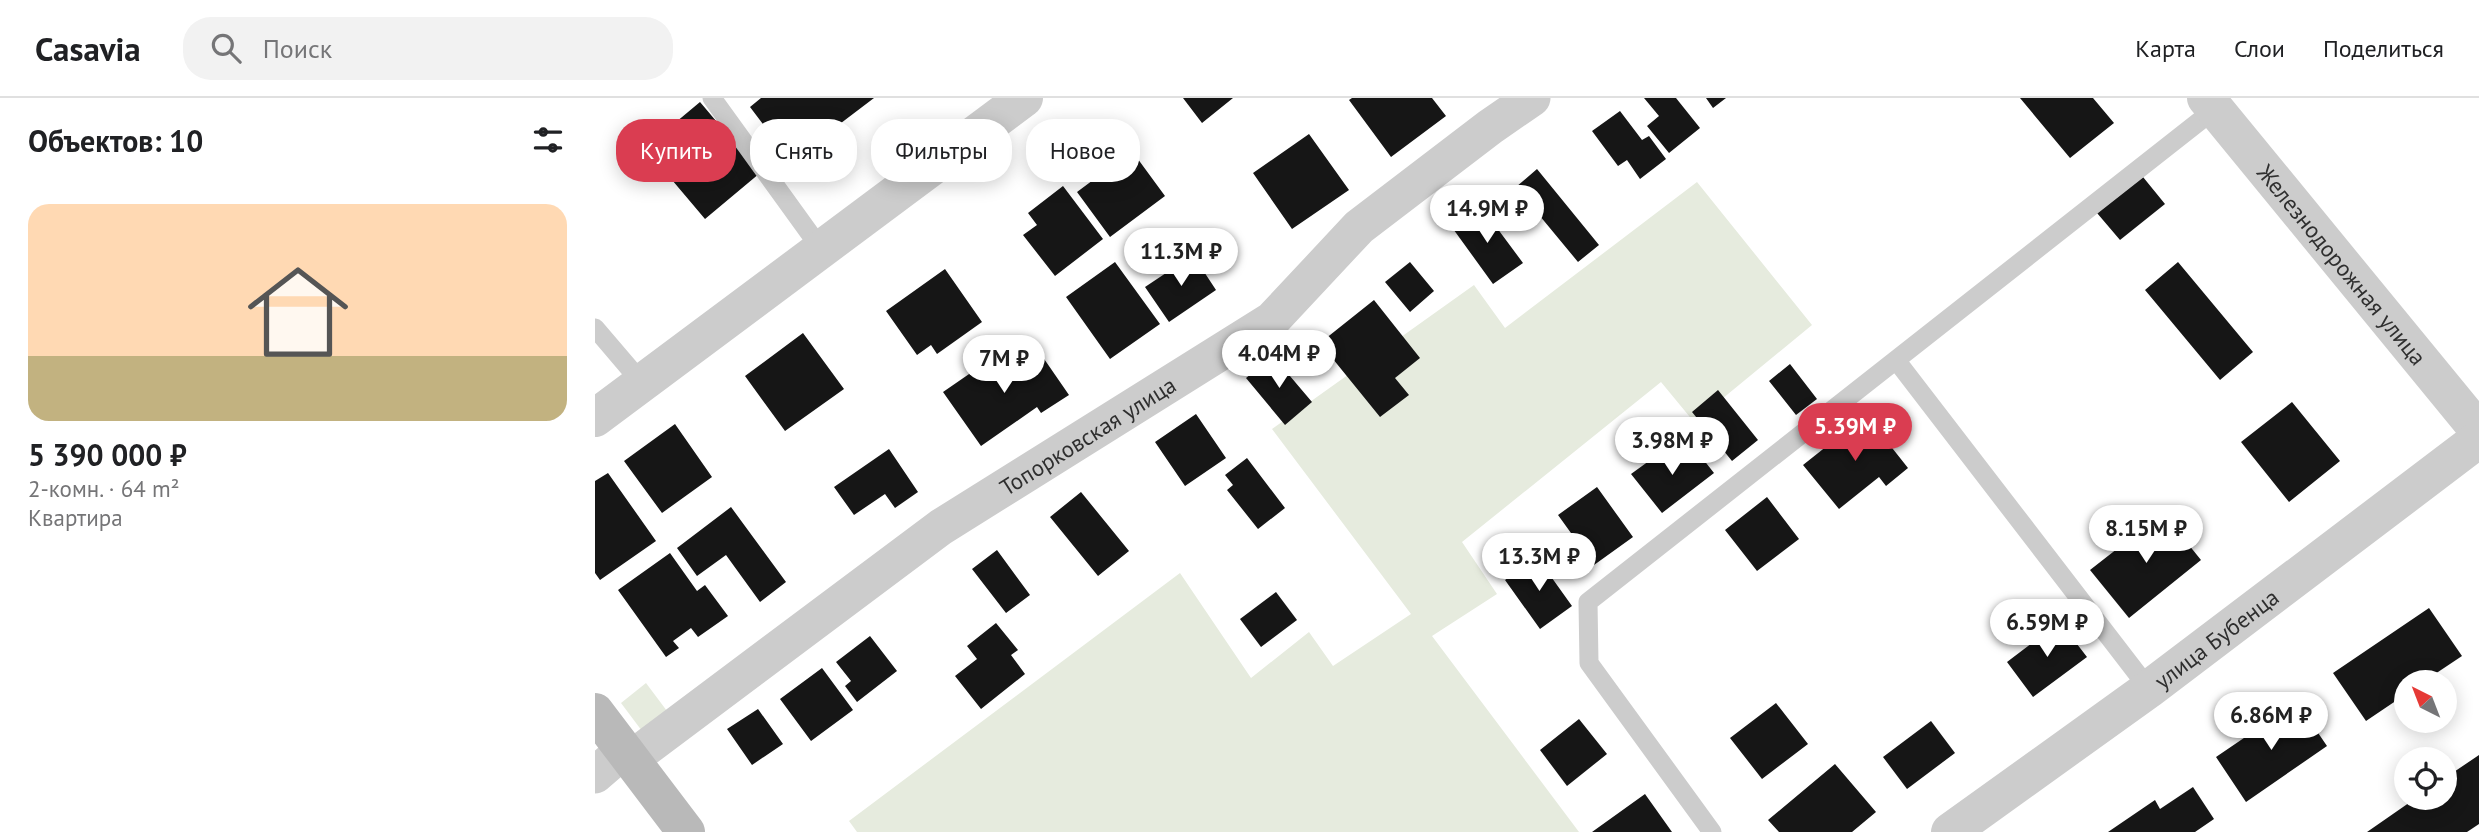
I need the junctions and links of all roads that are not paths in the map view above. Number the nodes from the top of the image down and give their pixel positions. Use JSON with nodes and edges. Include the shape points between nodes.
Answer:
{"nodes":[{"id":1,"x":712,"y":98,"type":"edge"},
{"id":2,"x":1024,"y":98,"type":"edge"},
{"id":3,"x":1532,"y":98,"type":"edge"},
{"id":4,"x":2210,"y":104,"type":"edge"},
{"id":5,"x":821,"y":249,"type":"junction"},
{"id":6,"x":595,"y":328,"type":"edge"},
{"id":7,"x":1896,"y":360,"type":"junction"},
{"id":8,"x":642,"y":383,"type":"junction"},
{"id":9,"x":595,"y":418,"type":"edge"},
{"id":10,"x":2479,"y":431,"type":"edge"},
{"id":11,"x":2479,"y":439,"type":"edge"},
{"id":12,"x":2149,"y":690,"type":"junction"},
{"id":13,"x":595,"y":712,"type":"edge"},
{"id":14,"x":627,"y":754,"type":"junction"},
{"id":15,"x":595,"y":775,"type":"edge"},
{"id":16,"x":686,"y":832,"type":"edge"},
{"id":17,"x":1712,"y":832,"type":"edge"},
{"id":18,"x":1950,"y":832,"type":"edge"}],
"edges":[{"from":1,"to":5,"type":"lane"},
{"from":2,"to":5,"type":"street"},
{"from":3,"to":14,"type":"street","name":"Топорковская улица","via":[[1359,227],[1272,320],[941,527]]},
{"from":4,"to":7,"type":"lane"},
{"from":4,"to":10,"type":"street","name":"Железнодорожная улица"},
{"from":5,"to":8,"type":"street"},
{"from":6,"to":8,"type":"lane"},
{"from":7,"to":12,"type":"lane"},
{"from":7,"to":17,"type":"lane","via":[[1588,602],[1589,663]]},
{"from":8,"to":9,"type":"street"},
{"from":11,"to":12,"type":"street","name":"улица Бубенца"},
{"from":12,"to":18,"type":"street","name":"улица Бубенца"},
{"from":13,"to":14,"type":"main road"},
{"from":14,"to":15,"type":"street","name":"Топорковская улица"},
{"from":14,"to":16,"type":"main road"}]}
